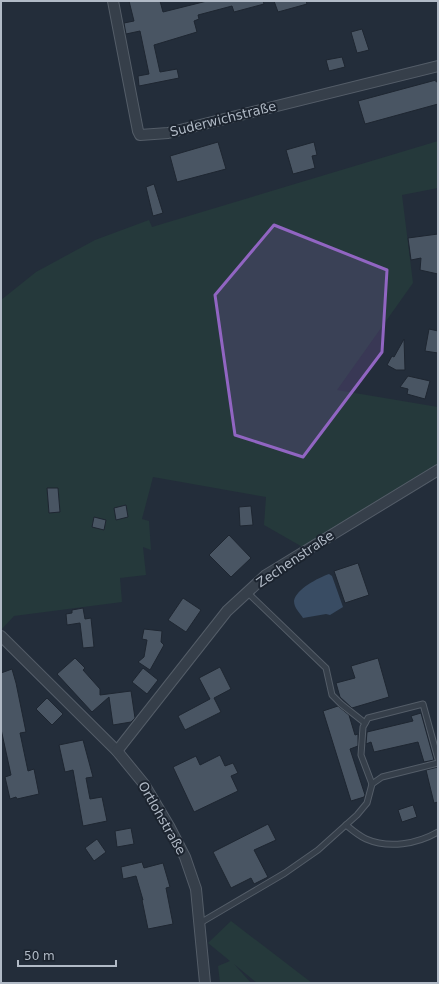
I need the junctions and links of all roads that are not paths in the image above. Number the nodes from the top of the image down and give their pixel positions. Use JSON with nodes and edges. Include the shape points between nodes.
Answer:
{"nodes":[{"id":1,"x":113,"y":1,"type":"edge"},
{"id":2,"x":438,"y":66,"type":"edge"},
{"id":3,"x":438,"y":470,"type":"edge"},
{"id":4,"x":248,"y":592,"type":"junction"},
{"id":5,"x":1,"y":636,"type":"edge"},
{"id":6,"x":365,"y":723,"type":"junction"},
{"id":7,"x":116,"y":751,"type":"junction"},
{"id":8,"x":438,"y":759,"type":"edge"},
{"id":9,"x":438,"y":764,"type":"edge"},
{"id":10,"x":372,"y":784,"type":"junction"},
{"id":11,"x":346,"y":825,"type":"junction"},
{"id":12,"x":438,"y":832,"type":"edge"},
{"id":13,"x":200,"y":923,"type":"junction"},
{"id":14,"x":205,"y":983,"type":"edge"}],
"edges":[{"from":1,"to":2,"type":"street","name":"Suderwichstraße","via":[[140,135],[168,133]]},
{"from":3,"to":4,"type":"street","name":"Zechenstraße","via":[[306,549],[266,575]]},
{"from":4,"to":6,"type":"lane","via":[[326,668],[332,695]]},
{"from":4,"to":7,"type":"street","name":"Zechenstraße","via":[[227,611]]},
{"from":5,"to":7,"type":"street","name":"Ortlohstraße"},
{"from":6,"to":8,"type":"lane","via":[[368,718],[423,704]]},
{"from":6,"to":10,"type":"lane","via":[[361,755]]},
{"from":7,"to":13,"type":"street","name":"Ortlohstraße","via":[[144,784],[185,857],[196,889]]},
{"from":9,"to":10,"type":"lane","via":[[382,777]]},
{"from":10,"to":11,"type":"lane","via":[[367,803]]},
{"from":11,"to":12,"type":"lane","via":[[365,839],[377,843],[407,844]]},
{"from":11,"to":13,"type":"lane","via":[[318,850],[285,873]]},
{"from":13,"to":14,"type":"street","name":"Ortlohstraße"}]}
